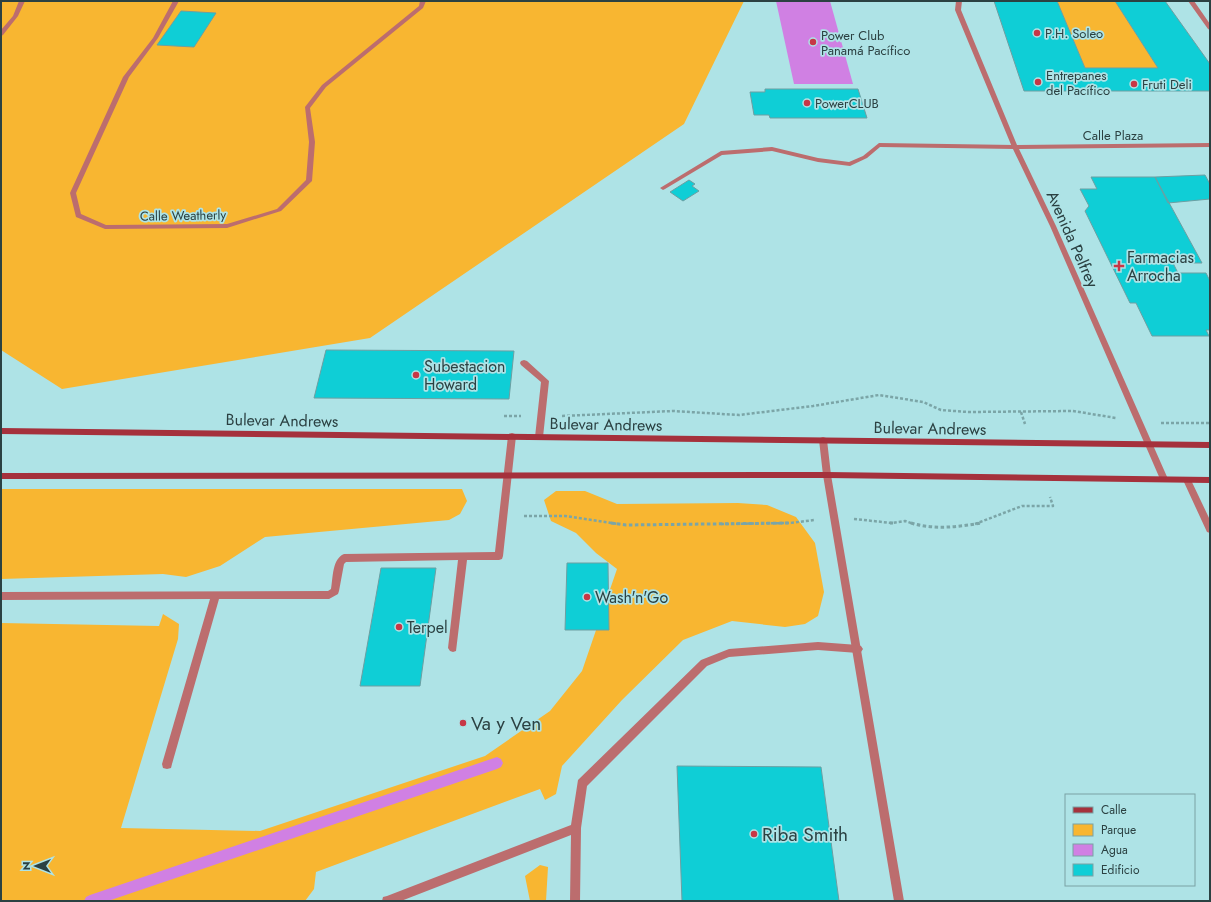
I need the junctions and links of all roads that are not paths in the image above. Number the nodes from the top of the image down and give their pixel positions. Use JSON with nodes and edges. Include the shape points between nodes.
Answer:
{"nodes":[{"id":1,"x":22,"y":1,"type":"edge"},
{"id":2,"x":176,"y":1,"type":"edge"},
{"id":3,"x":423,"y":1,"type":"edge"},
{"id":4,"x":959,"y":1,"type":"edge"},
{"id":5,"x":1191,"y":1,"type":"edge"},
{"id":6,"x":1210,"y":28,"type":"edge"},
{"id":7,"x":1,"y":34,"type":"edge"},
{"id":8,"x":1210,"y":145,"type":"edge"},
{"id":9,"x":1016,"y":147,"type":"junction"},
{"id":10,"x":663,"y":188,"type":"dead end"},
{"id":11,"x":524,"y":363,"type":"dead end"},
{"id":12,"x":1,"y":431,"type":"edge"},
{"id":13,"x":512,"y":436,"type":"junction"},
{"id":14,"x":539,"y":437,"type":"junction"},
{"id":15,"x":823,"y":440,"type":"junction"},
{"id":16,"x":1210,"y":445,"type":"edge"},
{"id":17,"x":1150,"y":446,"type":"junction"},
{"id":18,"x":827,"y":475,"type":"junction"},
{"id":19,"x":1,"y":476,"type":"edge"},
{"id":20,"x":508,"y":476,"type":"junction"},
{"id":21,"x":1164,"y":479,"type":"junction"},
{"id":22,"x":1187,"y":480,"type":"junction"},
{"id":23,"x":1210,"y":480,"type":"edge"},
{"id":24,"x":1210,"y":529,"type":"edge"},
{"id":25,"x":463,"y":558,"type":"junction"},
{"id":26,"x":216,"y":595,"type":"junction"},
{"id":27,"x":1,"y":596,"type":"edge"},
{"id":28,"x":453,"y":648,"type":"dead end"},
{"id":29,"x":858,"y":649,"type":"junction"},
{"id":30,"x":167,"y":764,"type":"dead end"},
{"id":31,"x":576,"y":828,"type":"junction"},
{"id":32,"x":387,"y":901,"type":"edge"},
{"id":33,"x":575,"y":901,"type":"edge"},
{"id":34,"x":899,"y":901,"type":"edge"}],
"edges":[{"from":1,"to":7,"type":"street","via":[[15,16]]},
{"from":2,"to":3,"type":"street","name":"Calle Weatherly","via":[[155,38],[126,77],[73,193],[78,215],[106,227],[227,226],[279,210],[309,181],[312,142],[307,108],[324,86],[421,7]]},
{"from":4,"to":9,"type":"street","name":"Avenida Pelfrey","via":[[958,10]]},
{"from":5,"to":6,"type":"street"},
{"from":8,"to":9,"type":"street","name":"Calle Plaza"},
{"from":9,"to":10,"type":"street","name":"Calle Plaza","via":[[879,145],[865,157],[850,164],[818,160],[772,149],[721,152]]},
{"from":9,"to":17,"type":"street","name":"Avenida Pelfrey"},
{"from":11,"to":14,"type":"street","via":[[545,382]]},
{"from":12,"to":13,"type":"main road","name":"Bulevar Andrews"},
{"from":13,"to":14,"type":"main road","name":"Bulevar Andrews"},
{"from":13,"to":20,"type":"street"},
{"from":14,"to":15,"type":"main road","name":"Bulevar Andrews"},
{"from":15,"to":17,"type":"main road","name":"Bulevar Andrews"},
{"from":15,"to":18,"type":"street"},
{"from":16,"to":17,"type":"main road","name":"Bulevar Andrews"},
{"from":17,"to":21,"type":"street","name":"Avenida Pelfrey"},
{"from":18,"to":20,"type":"main road"},
{"from":18,"to":21,"type":"main road"},
{"from":18,"to":29,"type":"street"},
{"from":19,"to":20,"type":"main road"},
{"from":20,"to":25,"type":"street","via":[[499,556]]},
{"from":21,"to":22,"type":"main road"},
{"from":22,"to":23,"type":"main road"},
{"from":22,"to":24,"type":"street"},
{"from":25,"to":26,"type":"street","via":[[344,558],[340,562],[335,591],[330,595]]},
{"from":25,"to":28,"type":"street"},
{"from":26,"to":27,"type":"street"},
{"from":26,"to":30,"type":"street"},
{"from":29,"to":31,"type":"street","via":[[818,646],[729,653],[704,663],[582,784]]},
{"from":29,"to":34,"type":"street"},
{"from":31,"to":32,"type":"street"},
{"from":31,"to":33,"type":"street"}]}
